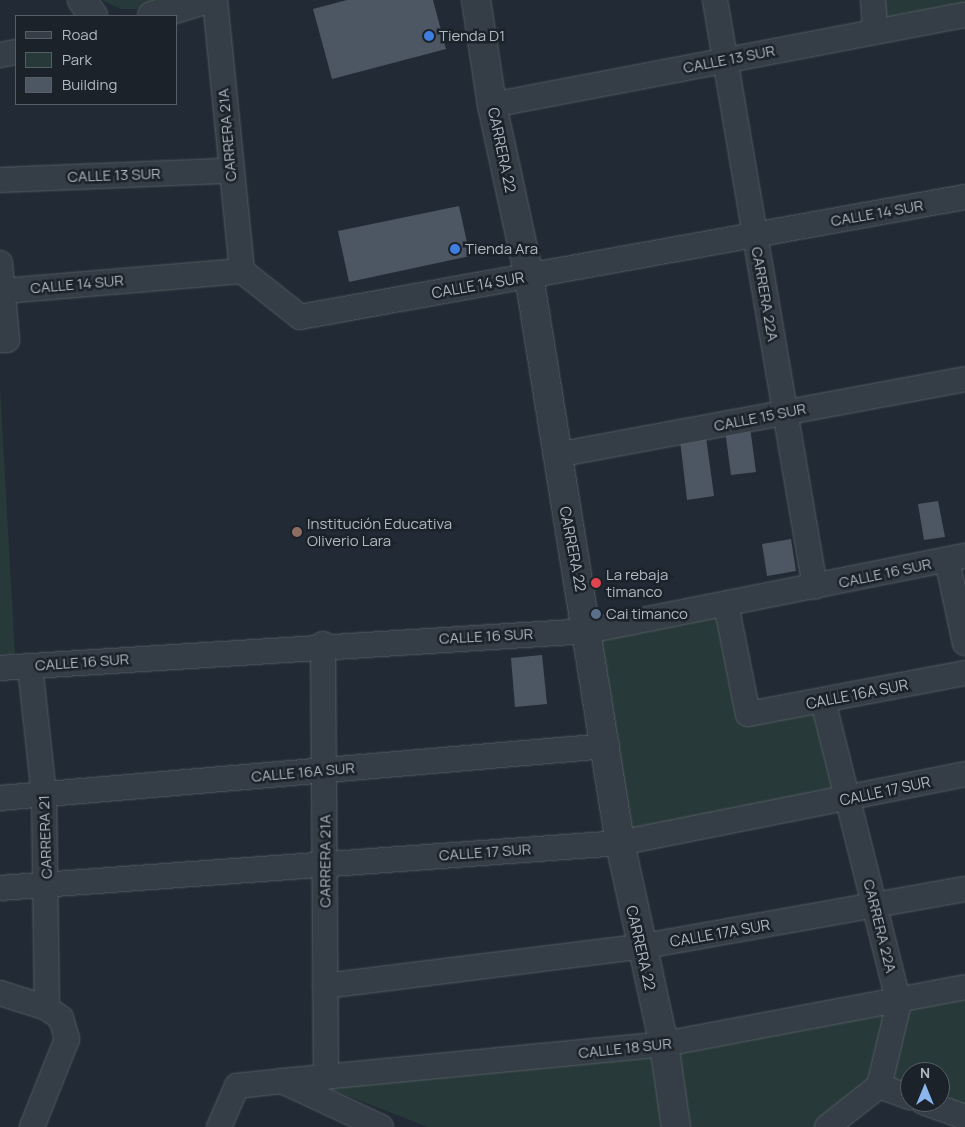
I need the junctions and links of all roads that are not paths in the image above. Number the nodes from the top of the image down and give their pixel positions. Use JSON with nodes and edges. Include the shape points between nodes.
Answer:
{"nodes":[{"id":1,"x":82,"y":0,"type":"edge"},
{"id":2,"x":204,"y":0,"type":"edge"},
{"id":3,"x":216,"y":0,"type":"edge"},
{"id":4,"x":476,"y":0,"type":"edge"},
{"id":5,"x":715,"y":0,"type":"edge"},
{"id":6,"x":873,"y":0,"type":"edge"},
{"id":7,"x":92,"y":15,"type":"edge"},
{"id":8,"x":155,"y":15,"type":"edge"},
{"id":9,"x":965,"y":15,"type":"edge"},
{"id":10,"x":875,"y":31,"type":"junction"},
{"id":11,"x":15,"y":52,"type":"edge"},
{"id":12,"x":0,"y":55,"type":"edge"},
{"id":13,"x":725,"y":60,"type":"junction"},
{"id":14,"x":492,"y":105,"type":"junction"},
{"id":15,"x":229,"y":171,"type":"junction"},
{"id":16,"x":0,"y":180,"type":"edge"},
{"id":17,"x":965,"y":198,"type":"edge"},
{"id":18,"x":755,"y":235,"type":"junction"},
{"id":19,"x":0,"y":263,"type":"edge"},
{"id":20,"x":242,"y":271,"type":"junction"},
{"id":21,"x":529,"y":276,"type":"junction"},
{"id":22,"x":3,"y":290,"type":"junction"},
{"id":23,"x":4,"y":340,"type":"edge"},
{"id":24,"x":965,"y":378,"type":"edge"},
{"id":25,"x":785,"y":412,"type":"junction"},
{"id":26,"x":556,"y":454,"type":"junction"},
{"id":27,"x":956,"y":558,"type":"edge"},
{"id":28,"x":815,"y":587,"type":"junction"},
{"id":29,"x":726,"y":604,"type":"junction"},
{"id":30,"x":588,"y":631,"type":"junction"},
{"id":31,"x":965,"y":643,"type":"edge"},
{"id":32,"x":324,"y":644,"type":"junction"},
{"id":33,"x":30,"y":666,"type":"junction"},
{"id":34,"x":0,"y":668,"type":"edge"},
{"id":35,"x":965,"y":673,"type":"edge"},
{"id":36,"x":823,"y":701,"type":"junction"},
{"id":37,"x":607,"y":746,"type":"junction"},
{"id":38,"x":324,"y":770,"type":"junction"},
{"id":39,"x":965,"y":774,"type":"edge"},
{"id":40,"x":44,"y":795,"type":"junction"},
{"id":41,"x":0,"y":798,"type":"edge"},
{"id":42,"x":850,"y":799,"type":"junction"},
{"id":43,"x":620,"y":844,"type":"junction"},
{"id":44,"x":325,"y":863,"type":"junction"},
{"id":45,"x":47,"y":883,"type":"junction"},
{"id":46,"x":0,"y":888,"type":"edge"},
{"id":47,"x":965,"y":889,"type":"edge"},
{"id":48,"x":874,"y":907,"type":"junction"},
{"id":49,"x":639,"y":947,"type":"junction"},
{"id":50,"x":325,"y":986,"type":"junction"},
{"id":51,"x":965,"y":987,"type":"edge"},
{"id":52,"x":0,"y":993,"type":"edge"},
{"id":53,"x":899,"y":1003,"type":"junction"},
{"id":54,"x":54,"y":1013,"type":"junction"},
{"id":55,"x":664,"y":1044,"type":"junction"},
{"id":56,"x":326,"y":1077,"type":"junction"},
{"id":57,"x":282,"y":1081,"type":"junction"},
{"id":58,"x":879,"y":1086,"type":"junction"},
{"id":59,"x":900,"y":1093,"type":"edge"},
{"id":60,"x":950,"y":1112,"type":"edge"},
{"id":61,"x":965,"y":1117,"type":"edge"},
{"id":62,"x":36,"y":1126,"type":"edge"},
{"id":63,"x":219,"y":1127,"type":"edge"},
{"id":64,"x":381,"y":1127,"type":"edge"},
{"id":65,"x":676,"y":1127,"type":"edge"},
{"id":66,"x":827,"y":1127,"type":"edge"}],
"edges":[{"from":1,"to":7,"type":"street"},
{"from":2,"to":8,"type":"street"},
{"from":3,"to":15,"type":"street","name":"CARRERA 21A"},
{"from":4,"to":14,"type":"street","name":"CARRERA 22"},
{"from":5,"to":13,"type":"street","name":"CARRERA 22A"},
{"from":6,"to":10,"type":"street"},
{"from":9,"to":10,"type":"street","name":"CALLE 13 SUR"},
{"from":10,"to":13,"type":"street","name":"CALLE 13 SUR"},
{"from":11,"to":12,"type":"street"},
{"from":13,"to":14,"type":"street","name":"CALLE 13 SUR"},
{"from":13,"to":18,"type":"street","name":"CARRERA 22A"},
{"from":14,"to":21,"type":"street","name":"CARRERA 22"},
{"from":15,"to":16,"type":"street","name":"CALLE 13 SUR"},
{"from":15,"to":20,"type":"street","name":"CARRERA 21A"},
{"from":17,"to":18,"type":"street","name":"CALLE 14 SUR"},
{"from":18,"to":21,"type":"street","name":"CALLE 14 SUR"},
{"from":18,"to":25,"type":"street","name":"CARRERA 22A"},
{"from":19,"to":22,"type":"street"},
{"from":20,"to":21,"type":"street","name":"CALLE 14 SUR","via":[[300,317]]},
{"from":20,"to":22,"type":"street","name":"CALLE 14 SUR"},
{"from":21,"to":26,"type":"street","name":"CARRERA 22"},
{"from":22,"to":23,"type":"street"},
{"from":24,"to":25,"type":"street","name":"CALLE 15 SUR"},
{"from":25,"to":26,"type":"street","name":"CALLE 15 SUR"},
{"from":25,"to":28,"type":"street","name":"CARRERA 22A"},
{"from":26,"to":30,"type":"street","name":"CARRERA 22"},
{"from":27,"to":28,"type":"street","name":"CALLE 16 SUR"},
{"from":27,"to":31,"type":"street"},
{"from":28,"to":29,"type":"street","name":"CALLE 16 SUR"},
{"from":29,"to":30,"type":"street","name":"CALLE 16 SUR"},
{"from":29,"to":36,"type":"street","name":"CALLE 16A SUR","via":[[748,714]]},
{"from":30,"to":32,"type":"street","name":"CALLE 16 SUR"},
{"from":30,"to":37,"type":"street","name":"CARRERA 22"},
{"from":32,"to":33,"type":"street","name":"CALLE 16 SUR"},
{"from":32,"to":38,"type":"street","name":"CARRERA 21A"},
{"from":33,"to":34,"type":"street","name":"CALLE 16 SUR"},
{"from":33,"to":40,"type":"street","name":"CARRERA 21"},
{"from":35,"to":36,"type":"street","name":"CALLE 16A SUR"},
{"from":36,"to":42,"type":"street","name":"CARRERA 22A"},
{"from":37,"to":38,"type":"street","name":"CALLE 16A SUR"},
{"from":37,"to":43,"type":"street","name":"CARRERA 22"},
{"from":38,"to":40,"type":"street","name":"CALLE 16A SUR"},
{"from":38,"to":44,"type":"street","name":"CARRERA 21A"},
{"from":39,"to":42,"type":"street","name":"CALLE 17 SUR"},
{"from":40,"to":41,"type":"street","name":"CALLE 16A SUR"},
{"from":40,"to":45,"type":"street","name":"CARRERA 21"},
{"from":42,"to":43,"type":"street","name":"CALLE 17 SUR"},
{"from":42,"to":48,"type":"street","name":"CARRERA 22A"},
{"from":43,"to":44,"type":"street","name":"CALLE 17 SUR"},
{"from":43,"to":49,"type":"street","name":"CARRERA 22"},
{"from":44,"to":45,"type":"street","name":"CALLE 17 SUR"},
{"from":44,"to":50,"type":"street","name":"CARRERA 21A"},
{"from":45,"to":46,"type":"street","name":"CALLE 17 SUR"},
{"from":45,"to":54,"type":"street","name":"CARRERA 21"},
{"from":47,"to":48,"type":"street","name":"CALLE 17A SUR"},
{"from":48,"to":49,"type":"street","name":"CALLE 17A SUR"},
{"from":48,"to":53,"type":"street","name":"CARRERA 22A"},
{"from":49,"to":50,"type":"street","name":"CALLE 17A SUR"},
{"from":49,"to":55,"type":"street","name":"CARRERA 22"},
{"from":50,"to":56,"type":"street","name":"CARRERA 21A"},
{"from":51,"to":53,"type":"street","name":"CALLE 18 SUR"},
{"from":52,"to":54,"type":"street"},
{"from":53,"to":55,"type":"street","name":"CALLE 18 SUR"},
{"from":53,"to":58,"type":"street","name":"CARRERA 22A"},
{"from":54,"to":62,"type":"street","name":"CARRERA 21","via":[[67,1039]]},
{"from":55,"to":56,"type":"street","name":"CALLE 18 SUR"},
{"from":55,"to":65,"type":"street","name":"CARRERA 22"},
{"from":56,"to":57,"type":"street","name":"CALLE 18 SUR"},
{"from":57,"to":63,"type":"street","name":"CALLE 18 SUR","via":[[237,1086]]},
{"from":57,"to":64,"type":"street"},
{"from":58,"to":59,"type":"street"},
{"from":58,"to":66,"type":"street"},
{"from":60,"to":61,"type":"street"}]}
